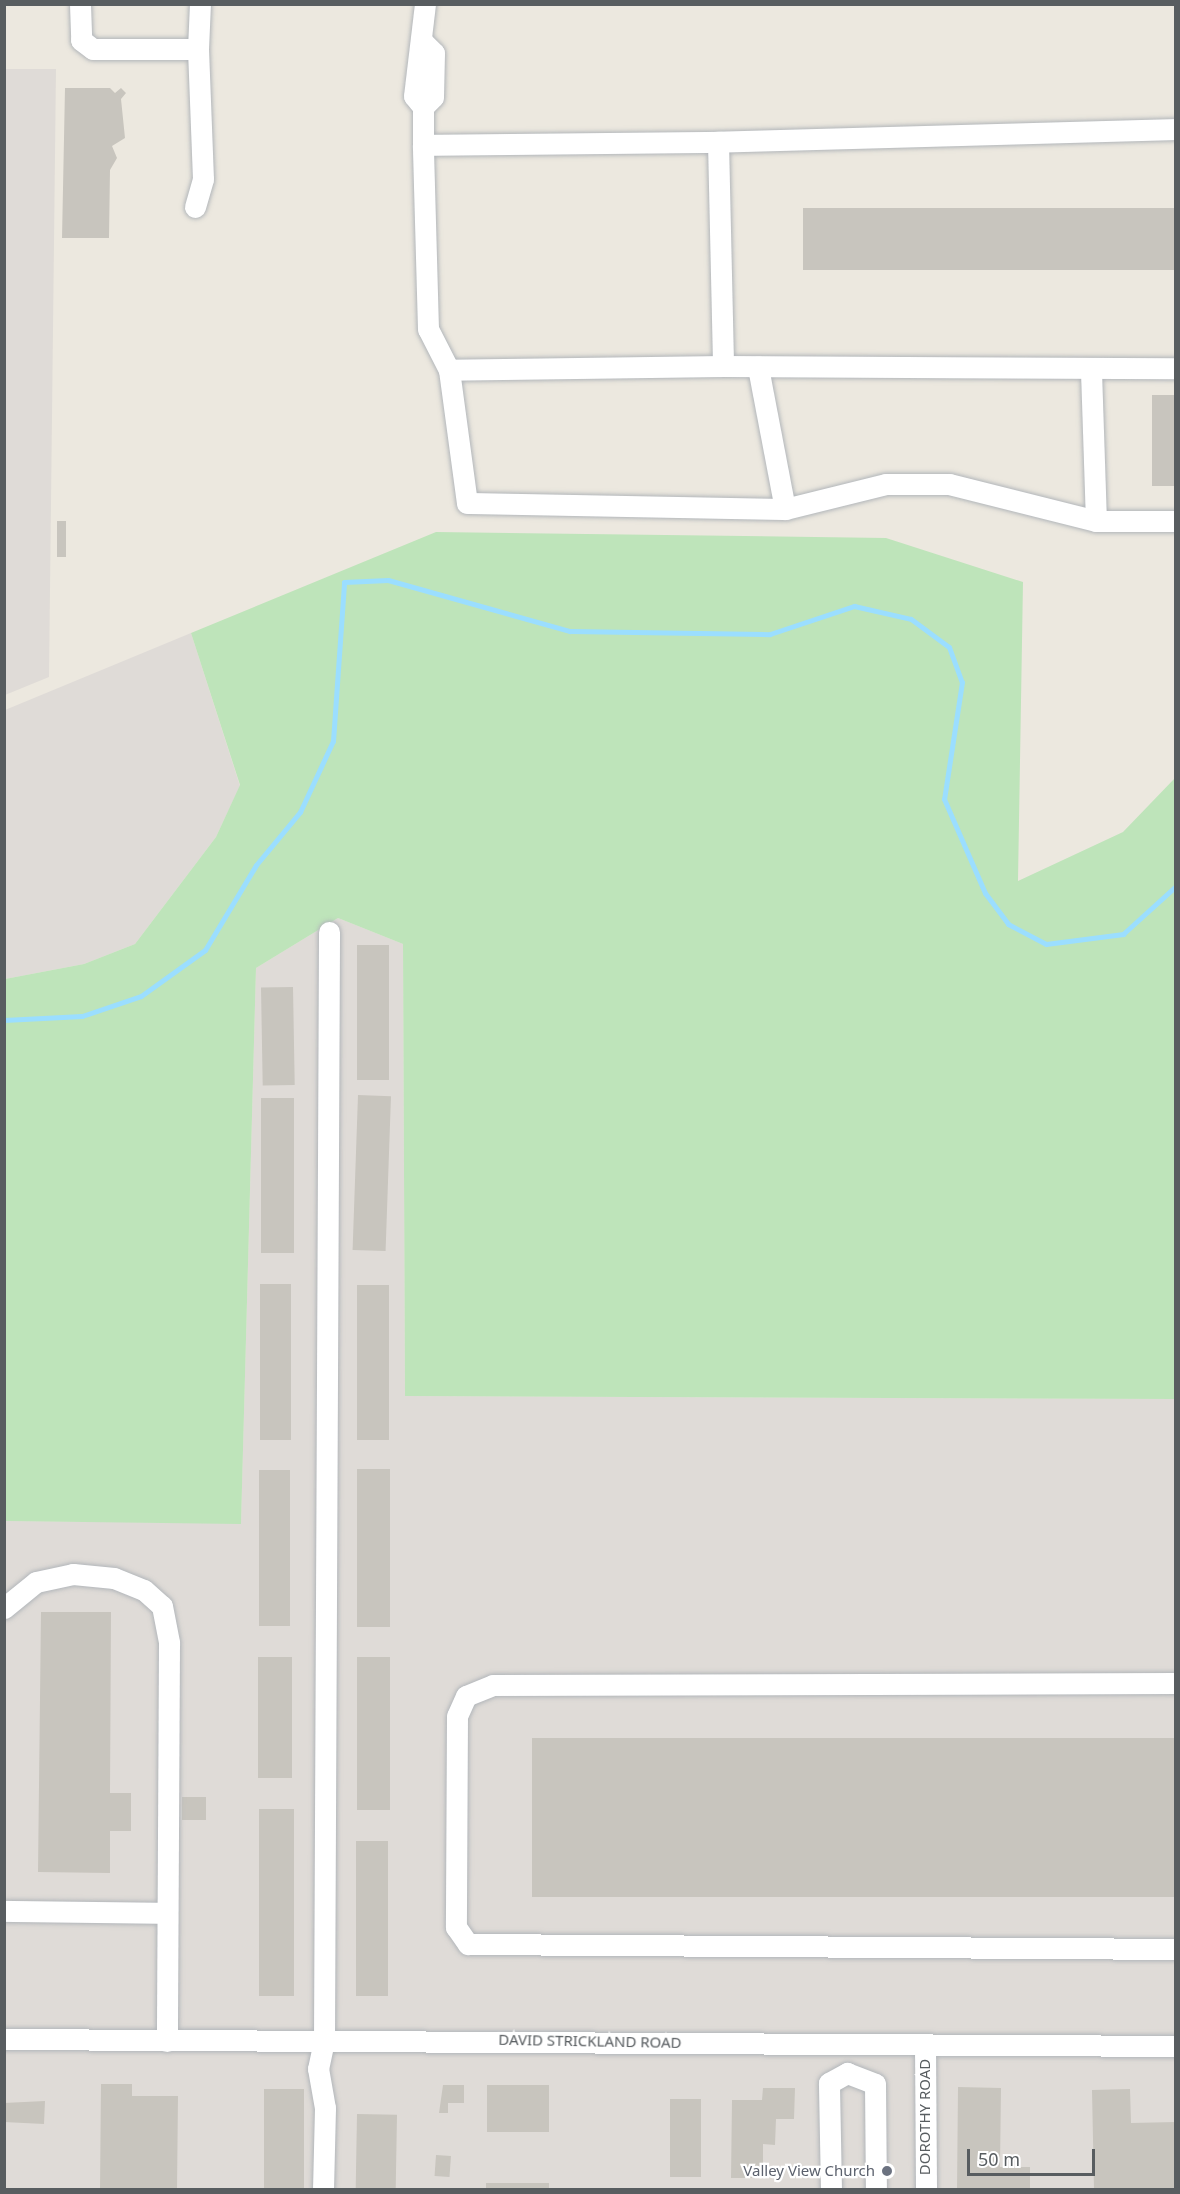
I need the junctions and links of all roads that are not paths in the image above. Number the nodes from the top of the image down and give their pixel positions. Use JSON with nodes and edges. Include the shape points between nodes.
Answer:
{"nodes":[{"id":1,"x":80,"y":4,"type":"edge"},
{"id":2,"x":200,"y":4,"type":"edge"},
{"id":3,"x":425,"y":4,"type":"edge"},
{"id":4,"x":198,"y":49,"type":"junction"},
{"id":5,"x":1176,"y":129,"type":"edge"},
{"id":6,"x":718,"y":142,"type":"junction"},
{"id":7,"x":423,"y":145,"type":"junction"},
{"id":8,"x":195,"y":207,"type":"dead end"},
{"id":9,"x":723,"y":366,"type":"junction"},
{"id":10,"x":758,"y":367,"type":"junction"},
{"id":11,"x":1176,"y":368,"type":"edge"},
{"id":12,"x":449,"y":370,"type":"junction"},
{"id":13,"x":1091,"y":370,"type":"junction"},
{"id":14,"x":785,"y":509,"type":"junction"},
{"id":15,"x":1096,"y":520,"type":"junction"},
{"id":16,"x":1176,"y":521,"type":"edge"},
{"id":17,"x":329,"y":932,"type":"dead end"},
{"id":18,"x":4,"y":1608,"type":"edge"},
{"id":19,"x":1176,"y":1683,"type":"edge"},
{"id":20,"x":4,"y":1911,"type":"edge"},
{"id":21,"x":167,"y":1913,"type":"junction"},
{"id":22,"x":1176,"y":1949,"type":"edge"},
{"id":23,"x":4,"y":2039,"type":"edge"},
{"id":24,"x":324,"y":2040,"type":"junction"},
{"id":25,"x":167,"y":2041,"type":"junction"},
{"id":26,"x":848,"y":2043,"type":"junction"},
{"id":27,"x":925,"y":2044,"type":"junction"},
{"id":28,"x":1176,"y":2046,"type":"edge"},
{"id":29,"x":847,"y":2073,"type":"junction"},
{"id":30,"x":323,"y":2190,"type":"edge"},
{"id":31,"x":831,"y":2190,"type":"edge"},
{"id":32,"x":876,"y":2190,"type":"edge"},
{"id":33,"x":926,"y":2190,"type":"edge"}],
"edges":[{"from":1,"to":4,"type":"street","via":[[81,40],[93,49]]},
{"from":2,"to":4,"type":"street"},
{"from":3,"to":7,"type":"street","via":[[424,43],[415,52],[414,96],[423,107]]},
{"from":4,"to":8,"type":"street","via":[[203,178]]},
{"from":5,"to":6,"type":"street"},
{"from":6,"to":7,"type":"street"},
{"from":6,"to":9,"type":"street"},
{"from":7,"to":12,"type":"street","via":[[428,328]]},
{"from":9,"to":10,"type":"street"},
{"from":9,"to":12,"type":"street"},
{"from":10,"to":13,"type":"street"},
{"from":10,"to":14,"type":"street"},
{"from":11,"to":13,"type":"street"},
{"from":12,"to":14,"type":"street","via":[[467,503]]},
{"from":13,"to":15,"type":"street"},
{"from":14,"to":15,"type":"street","via":[[886,484],[949,484]]},
{"from":15,"to":16,"type":"street"},
{"from":17,"to":24,"type":"street"},
{"from":18,"to":21,"type":"street","via":[[36,1582],[73,1574],[114,1578],[144,1590],[162,1606],[169,1643]]},
{"from":19,"to":22,"type":"street","via":[[493,1684],[466,1696],[457,1716],[456,1927],[468,1944]]},
{"from":20,"to":21,"type":"street"},
{"from":21,"to":25,"type":"street"},
{"from":23,"to":25,"type":"street","name":"DAVID STRICKLAND ROAD"},
{"from":24,"to":25,"type":"street","name":"DAVID STRICKLAND ROAD"},
{"from":24,"to":26,"type":"street","name":"DAVID STRICKLAND ROAD"},
{"from":24,"to":30,"type":"street","via":[[318,2069],[325,2108]]},
{"from":26,"to":27,"type":"street","name":"DAVID STRICKLAND ROAD"},
{"from":26,"to":29,"type":"street"},
{"from":27,"to":28,"type":"street","name":"DAVID STRICKLAND ROAD"},
{"from":27,"to":33,"type":"street","name":"DOROTHY ROAD"},
{"from":29,"to":31,"type":"street","via":[[829,2083]]},
{"from":29,"to":32,"type":"street","via":[[875,2084]]}]}
